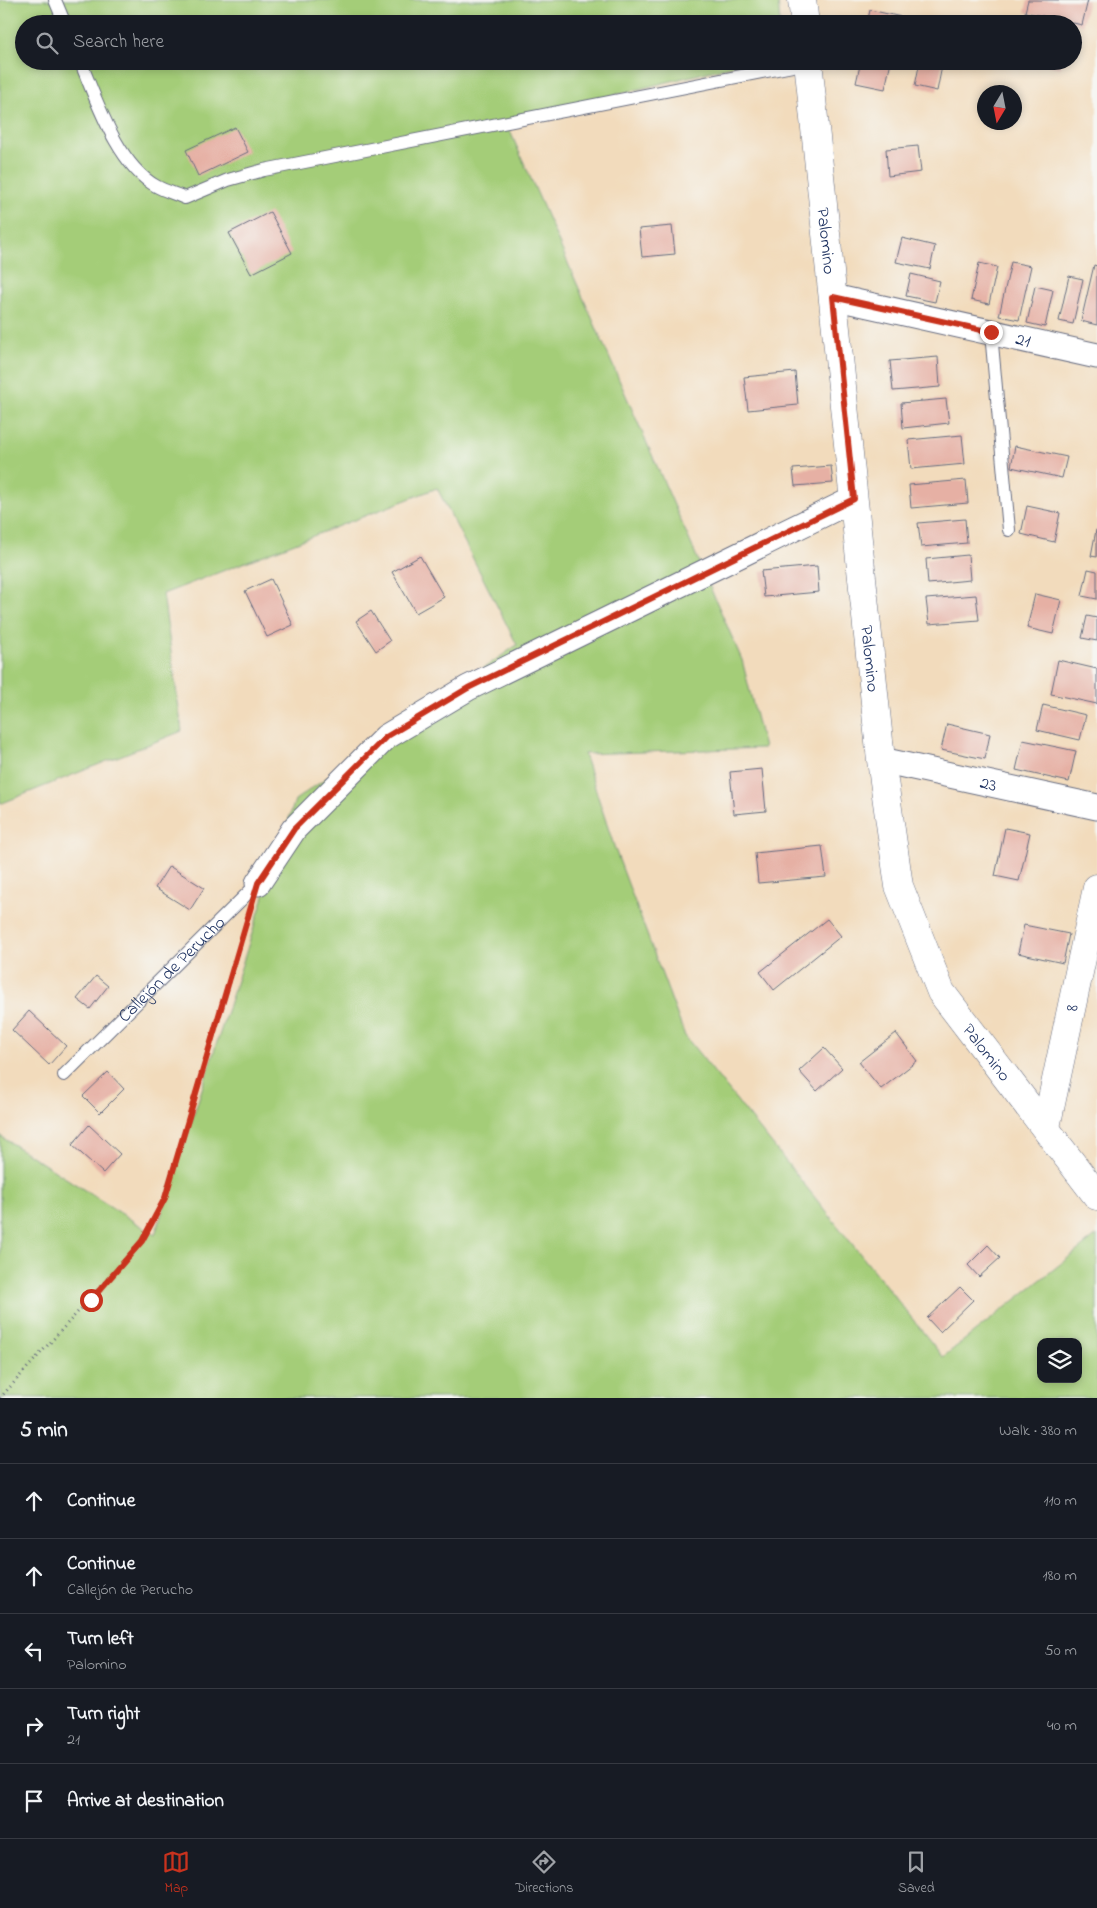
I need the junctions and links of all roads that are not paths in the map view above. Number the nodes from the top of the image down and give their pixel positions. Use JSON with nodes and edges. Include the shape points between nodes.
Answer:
{"nodes":[{"id":1,"x":55,"y":0,"type":"edge"},
{"id":2,"x":802,"y":0,"type":"edge"},
{"id":3,"x":61,"y":15,"type":"edge"},
{"id":4,"x":803,"y":15,"type":"edge"},
{"id":5,"x":84,"y":70,"type":"edge"},
{"id":6,"x":768,"y":70,"type":"edge"},
{"id":7,"x":809,"y":70,"type":"edge"},
{"id":8,"x":833,"y":297,"type":"junction"},
{"id":9,"x":991,"y":332,"type":"junction"},
{"id":10,"x":1097,"y":356,"type":"edge"},
{"id":11,"x":854,"y":499,"type":"junction"},
{"id":12,"x":1008,"y":530,"type":"dead end"},
{"id":13,"x":881,"y":760,"type":"junction"},
{"id":14,"x":1097,"y":807,"type":"edge"},
{"id":15,"x":258,"y":883,"type":"joint"},
{"id":16,"x":1097,"y":888,"type":"edge"},
{"id":17,"x":64,"y":1075,"type":"dead end"},
{"id":18,"x":1046,"y":1127,"type":"junction"},
{"id":19,"x":1097,"y":1196,"type":"edge"}],
"edges":[{"from":1,"to":3,"type":"lane"},
{"from":2,"to":4,"type":"street"},
{"from":5,"to":6,"type":"lane","via":[[108,126],[131,164],[155,185],[185,198],[228,180],[264,170]]},
{"from":7,"to":8,"type":"street","name":"Palomino"},
{"from":8,"to":9,"type":"street","name":"21"},
{"from":8,"to":11,"type":"street","name":"Palomino"},
{"from":9,"to":10,"type":"street","name":"21"},
{"from":9,"to":12,"type":"lane"},
{"from":11,"to":13,"type":"street","name":"Palomino"},
{"from":11,"to":15,"type":"street","name":"Callejón de Perucho","via":[[468,688],[386,737],[294,829]]},
{"from":13,"to":14,"type":"street","name":"23"},
{"from":13,"to":18,"type":"street","name":"Palomino","via":[[899,886],[941,992]]},
{"from":15,"to":17,"type":"lane","name":"Callejón de Perucho"},
{"from":16,"to":18,"type":"street","name":"8"},
{"from":18,"to":19,"type":"street","name":"Palomino"}]}
